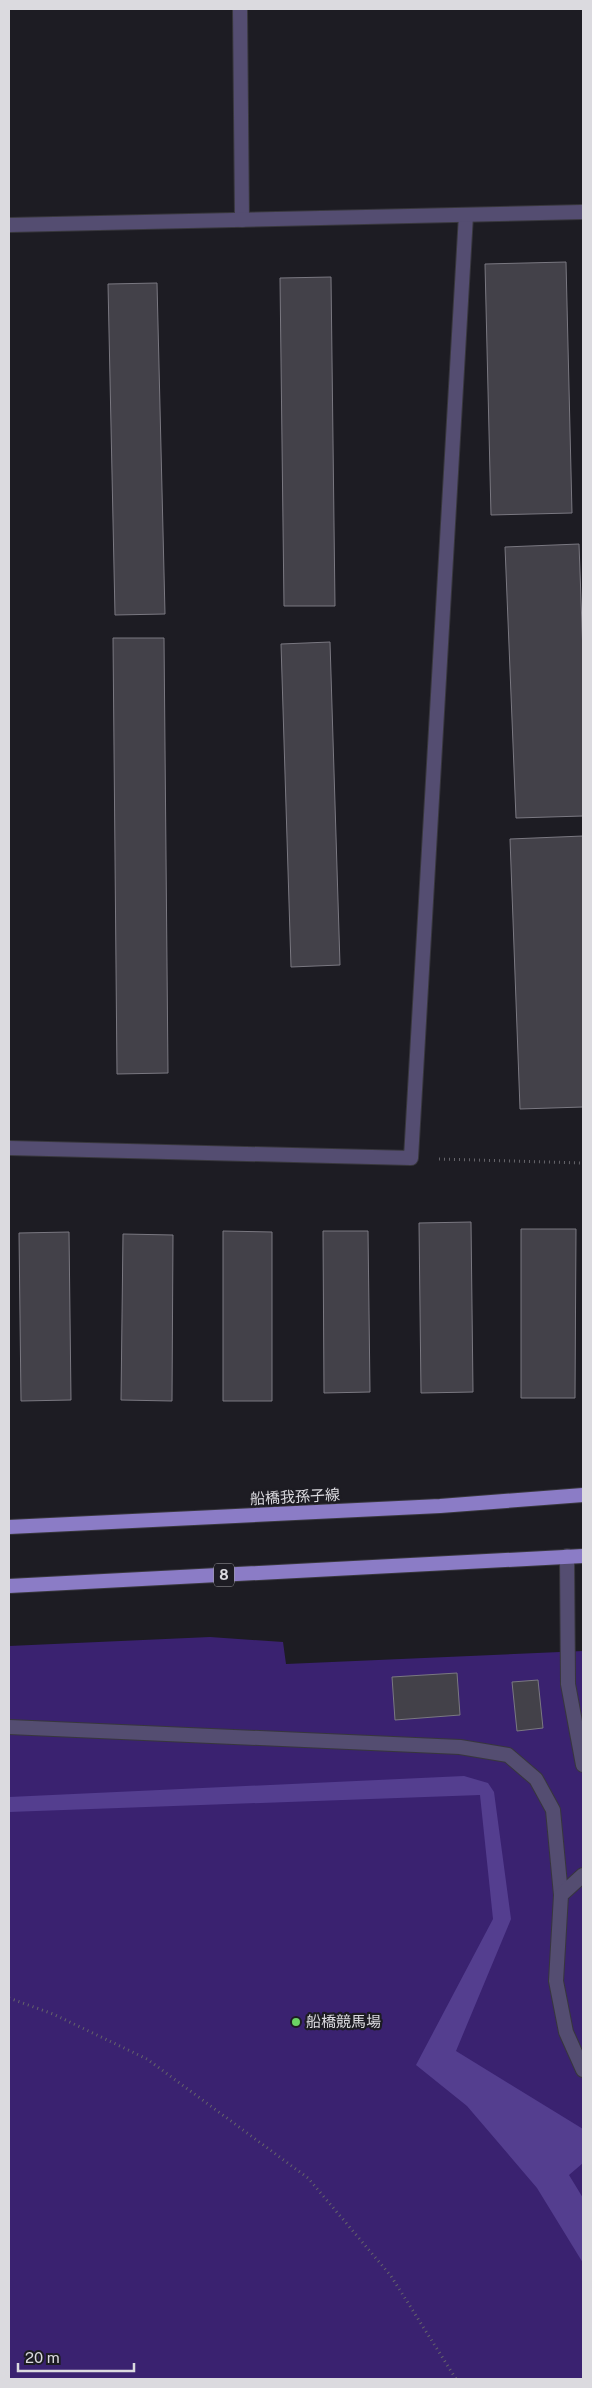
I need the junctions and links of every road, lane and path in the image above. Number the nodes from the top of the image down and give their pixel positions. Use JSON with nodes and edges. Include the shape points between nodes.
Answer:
{"nodes":[{"id":1,"x":240,"y":9,"type":"edge"},
{"id":2,"x":583,"y":212,"type":"edge"},
{"id":3,"x":466,"y":214,"type":"junction"},
{"id":4,"x":242,"y":220,"type":"junction"},
{"id":5,"x":9,"y":225,"type":"edge"},
{"id":6,"x":9,"y":1148,"type":"edge"},
{"id":7,"x":411,"y":1158,"type":"junction"},
{"id":8,"x":583,"y":1163,"type":"edge"},
{"id":9,"x":583,"y":1494,"type":"edge"},
{"id":10,"x":9,"y":1527,"type":"edge"},
{"id":11,"x":567,"y":1556,"type":"junction"},
{"id":12,"x":583,"y":1556,"type":"edge"},
{"id":13,"x":9,"y":1586,"type":"edge"},
{"id":14,"x":9,"y":1727,"type":"edge"},
{"id":15,"x":583,"y":1765,"type":"edge"},
{"id":16,"x":583,"y":1875,"type":"edge"},
{"id":17,"x":561,"y":1895,"type":"junction"},
{"id":18,"x":9,"y":1998,"type":"edge"},
{"id":19,"x":583,"y":2070,"type":"edge"},
{"id":20,"x":456,"y":2379,"type":"edge"}],
"edges":[{"from":1,"to":4,"type":"street"},
{"from":2,"to":3,"type":"street"},
{"from":3,"to":4,"type":"street"},
{"from":3,"to":7,"type":"street"},
{"from":4,"to":5,"type":"street"},
{"from":6,"to":7,"type":"street"},
{"from":7,"to":8,"type":"path"},
{"from":9,"to":10,"type":"main road","name":"船橋我孫子線","via":[[440,1506]]},
{"from":11,"to":12,"type":"main road","number":"8"},
{"from":11,"to":13,"type":"main road","number":"8"},
{"from":11,"to":15,"type":"street","via":[[568,1684]]},
{"from":14,"to":17,"type":"street","via":[[460,1747],[508,1755],[536,1779],[553,1810]]},
{"from":16,"to":17,"type":"street"},
{"from":17,"to":19,"type":"street","via":[[556,1980],[566,2032]]},
{"from":18,"to":20,"type":"path","via":[[53,2014],[147,2059],[308,2178],[391,2276]]}]}
